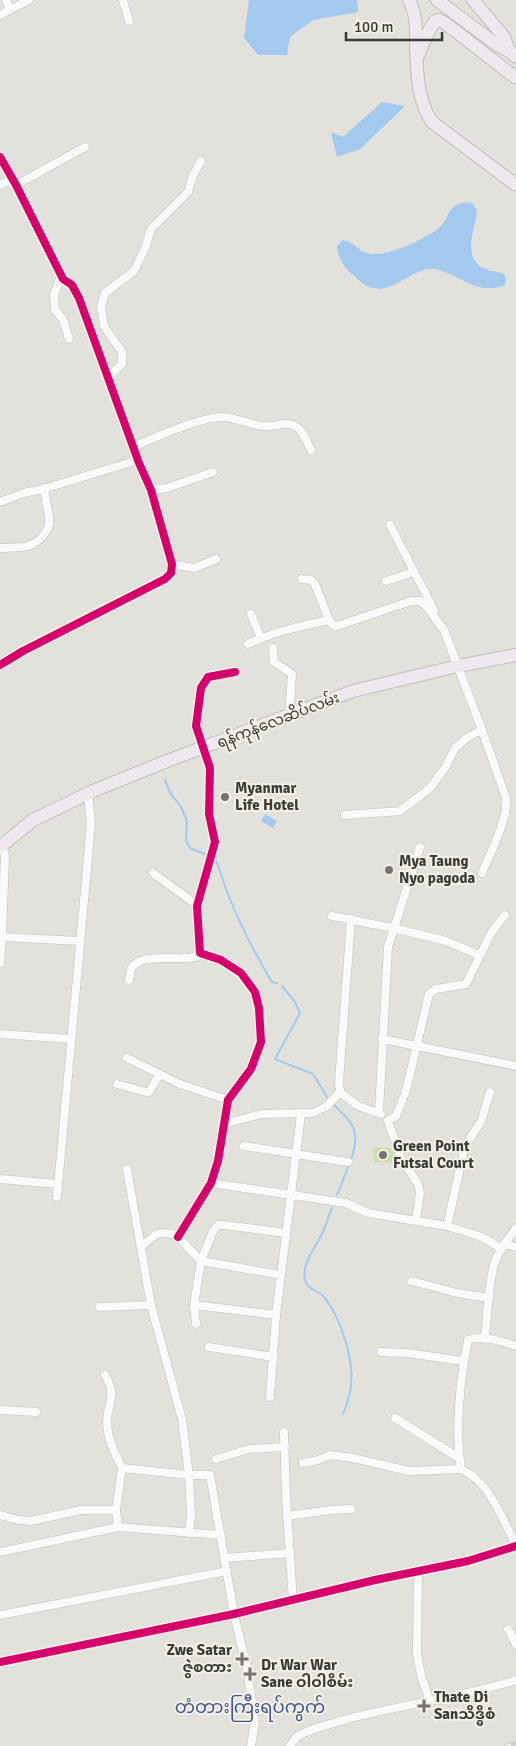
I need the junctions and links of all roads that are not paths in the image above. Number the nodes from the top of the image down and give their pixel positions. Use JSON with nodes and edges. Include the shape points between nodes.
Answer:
{"nodes":[{"id":1,"x":6,"y":0,"type":"edge"},
{"id":2,"x":29,"y":0,"type":"edge"},
{"id":3,"x":123,"y":0,"type":"edge"},
{"id":4,"x":409,"y":0,"type":"edge"},
{"id":5,"x":437,"y":0,"type":"edge"},
{"id":6,"x":473,"y":0,"type":"edge"},
{"id":7,"x":10,"y":9,"type":"junction"},
{"id":8,"x":0,"y":15,"type":"edge"},
{"id":9,"x":129,"y":21,"type":"dead end"},
{"id":10,"x":512,"y":54,"type":"edge"},
{"id":11,"x":417,"y":63,"type":"junction"},
{"id":12,"x":516,"y":78,"type":"edge"},
{"id":13,"x":85,"y":147,"type":"dead end"},
{"id":14,"x":0,"y":157,"type":"edge"},
{"id":15,"x":201,"y":161,"type":"dead end"},
{"id":16,"x":14,"y":182,"type":"junction"},
{"id":17,"x":0,"y":185,"type":"edge"},
{"id":18,"x":516,"y":185,"type":"edge"},
{"id":19,"x":62,"y":276,"type":"junction"},
{"id":20,"x":70,"y":339,"type":"dead end"},
{"id":21,"x":108,"y":377,"type":"junction"},
{"id":22,"x":133,"y":447,"type":"junction"},
{"id":23,"x":311,"y":450,"type":"dead end"},
{"id":24,"x":138,"y":460,"type":"junction"},
{"id":25,"x":213,"y":472,"type":"dead end"},
{"id":26,"x":150,"y":487,"type":"junction"},
{"id":27,"x":46,"y":488,"type":"junction"},
{"id":28,"x":0,"y":502,"type":"edge"},
{"id":29,"x":390,"y":525,"type":"dead end"},
{"id":30,"x":0,"y":548,"type":"edge"},
{"id":31,"x":216,"y":559,"type":"dead end"},
{"id":32,"x":172,"y":564,"type":"junction"},
{"id":33,"x":414,"y":572,"type":"junction"},
{"id":34,"x":302,"y":579,"type":"dead end"},
{"id":35,"x":386,"y":581,"type":"dead end"},
{"id":36,"x":251,"y":614,"type":"dead end"},
{"id":37,"x":329,"y":620,"type":"junction"},
{"id":38,"x":438,"y":621,"type":"junction"},
{"id":39,"x":261,"y":638,"type":"junction"},
{"id":40,"x":248,"y":644,"type":"dead end"},
{"id":41,"x":273,"y":648,"type":"dead end"},
{"id":42,"x":516,"y":655,"type":"edge"},
{"id":43,"x":0,"y":665,"type":"edge"},
{"id":44,"x":458,"y":666,"type":"junction"},
{"id":45,"x":235,"y":672,"type":"dead end"},
{"id":46,"x":289,"y":716,"type":"junction"},
{"id":47,"x":482,"y":730,"type":"junction"},
{"id":48,"x":204,"y":748,"type":"junction"},
{"id":49,"x":88,"y":793,"type":"junction"},
{"id":50,"x":345,"y":815,"type":"dead end"},
{"id":51,"x":1,"y":846,"type":"edge"},
{"id":52,"x":420,"y":847,"type":"dead end"},
{"id":53,"x":482,"y":872,"type":"dead end"},
{"id":54,"x":153,"y":873,"type":"dead end"},
{"id":55,"x":198,"y":906,"type":"junction"},
{"id":56,"x":505,"y":915,"type":"dead end"},
{"id":57,"x":332,"y":916,"type":"dead end"},
{"id":58,"x":351,"y":919,"type":"junction"},
{"id":59,"x":393,"y":928,"type":"junction"},
{"id":60,"x":1,"y":937,"type":"edge"},
{"id":61,"x":80,"y":941,"type":"junction"},
{"id":62,"x":202,"y":954,"type":"junction"},
{"id":63,"x":479,"y":955,"type":"junction"},
{"id":64,"x":0,"y":963,"type":"edge"},
{"id":65,"x":129,"y":980,"type":"dead end"},
{"id":66,"x":0,"y":1034,"type":"edge"},
{"id":67,"x":72,"y":1039,"type":"junction"},
{"id":68,"x":382,"y":1039,"type":"junction"},
{"id":69,"x":417,"y":1047,"type":"junction"},
{"id":70,"x":126,"y":1058,"type":"dead end"},
{"id":71,"x":516,"y":1066,"type":"edge"},
{"id":72,"x":160,"y":1074,"type":"junction"},
{"id":73,"x":117,"y":1084,"type":"dead end"},
{"id":74,"x":340,"y":1092,"type":"junction"},
{"id":75,"x":490,"y":1092,"type":"dead end"},
{"id":76,"x":228,"y":1100,"type":"junction"},
{"id":77,"x":379,"y":1112,"type":"junction"},
{"id":78,"x":301,"y":1114,"type":"junction"},
{"id":79,"x":388,"y":1121,"type":"junction"},
{"id":80,"x":224,"y":1124,"type":"junction"},
{"id":81,"x":244,"y":1146,"type":"dead end"},
{"id":82,"x":296,"y":1154,"type":"junction"},
{"id":83,"x":348,"y":1162,"type":"dead end"},
{"id":84,"x":128,"y":1169,"type":"dead end"},
{"id":85,"x":0,"y":1179,"type":"edge"},
{"id":86,"x":211,"y":1183,"type":"junction"},
{"id":87,"x":58,"y":1184,"type":"junction"},
{"id":88,"x":292,"y":1196,"type":"junction"},
{"id":89,"x":58,"y":1197,"type":"dead end"},
{"id":90,"x":416,"y":1220,"type":"junction"},
{"id":91,"x":447,"y":1226,"type":"junction"},
{"id":92,"x":516,"y":1228,"type":"edge"},
{"id":93,"x":286,"y":1233,"type":"junction"},
{"id":94,"x":178,"y":1237,"type":"junction"},
{"id":95,"x":142,"y":1246,"type":"junction"},
{"id":96,"x":503,"y":1246,"type":"junction"},
{"id":97,"x":516,"y":1247,"type":"edge"},
{"id":98,"x":201,"y":1261,"type":"junction"},
{"id":99,"x":281,"y":1275,"type":"junction"},
{"id":100,"x":412,"y":1281,"type":"dead end"},
{"id":101,"x":488,"y":1298,"type":"junction"},
{"id":102,"x":151,"y":1305,"type":"junction"},
{"id":103,"x":194,"y":1305,"type":"junction"},
{"id":104,"x":100,"y":1307,"type":"dead end"},
{"id":105,"x":276,"y":1315,"type":"junction"},
{"id":106,"x":196,"y":1324,"type":"dead end"},
{"id":107,"x":485,"y":1339,"type":"junction"},
{"id":108,"x":516,"y":1346,"type":"edge"},
{"id":109,"x":209,"y":1347,"type":"dead end"},
{"id":110,"x":381,"y":1352,"type":"dead end"},
{"id":111,"x":274,"y":1357,"type":"junction"},
{"id":112,"x":464,"y":1361,"type":"junction"},
{"id":113,"x":105,"y":1375,"type":"dead end"},
{"id":114,"x":270,"y":1397,"type":"dead end"},
{"id":115,"x":0,"y":1410,"type":"edge"},
{"id":116,"x":36,"y":1412,"type":"dead end"},
{"id":117,"x":395,"y":1418,"type":"dead end"},
{"id":118,"x":284,"y":1432,"type":"dead end"},
{"id":119,"x":285,"y":1447,"type":"junction"},
{"id":120,"x":459,"y":1458,"type":"junction"},
{"id":121,"x":216,"y":1459,"type":"dead end"},
{"id":122,"x":303,"y":1463,"type":"dead end"},
{"id":123,"x":122,"y":1468,"type":"junction"},
{"id":124,"x":461,"y":1469,"type":"junction"},
{"id":125,"x":188,"y":1475,"type":"junction"},
{"id":126,"x":351,"y":1509,"type":"dead end"},
{"id":127,"x":116,"y":1510,"type":"junction"},
{"id":128,"x":0,"y":1515,"type":"edge"},
{"id":129,"x":287,"y":1516,"type":"junction"},
{"id":130,"x":118,"y":1527,"type":"junction"},
{"id":131,"x":189,"y":1533,"type":"junction"},
{"id":132,"x":221,"y":1535,"type":"junction"},
{"id":133,"x":516,"y":1546,"type":"edge"},
{"id":134,"x":0,"y":1552,"type":"edge"},
{"id":135,"x":290,"y":1554,"type":"junction"},
{"id":136,"x":225,"y":1558,"type":"junction"},
{"id":137,"x":227,"y":1571,"type":"junction"},
{"id":138,"x":418,"y":1572,"type":"junction"},
{"id":139,"x":294,"y":1600,"type":"junction"},
{"id":140,"x":234,"y":1614,"type":"junction"},
{"id":141,"x":0,"y":1615,"type":"edge"},
{"id":142,"x":508,"y":1629,"type":"dead end"},
{"id":143,"x":516,"y":1644,"type":"edge"},
{"id":144,"x":0,"y":1662,"type":"edge"},
{"id":145,"x":516,"y":1680,"type":"edge"},
{"id":146,"x":430,"y":1702,"type":"junction"},
{"id":147,"x":251,"y":1746,"type":"edge"},
{"id":148,"x":290,"y":1746,"type":"edge"}],
"edges":[{"from":1,"to":7,"type":"street"},
{"from":2,"to":7,"type":"street"},
{"from":3,"to":9,"type":"street"},
{"from":4,"to":11,"type":"main road","via":[[416,22]]},
{"from":5,"to":10,"type":"main road"},
{"from":6,"to":10,"type":"main road","via":[[504,37]]},
{"from":7,"to":8,"type":"street"},
{"from":11,"to":12,"type":"main road","via":[[432,24],[439,20]]},
{"from":11,"to":18,"type":"main road","via":[[421,95],[432,122]]},
{"from":13,"to":16,"type":"street"},
{"from":14,"to":16,"type":"street"},
{"from":15,"to":21,"type":"street","via":[[192,175],[188,192],[151,229],[134,271],[105,293],[101,306],[104,326],[122,352],[122,364]]},
{"from":16,"to":17,"type":"street"},
{"from":16,"to":19,"type":"street"},
{"from":19,"to":20,"type":"street","via":[[54,295],[55,310],[63,319]]},
{"from":19,"to":21,"type":"street","via":[[72,284],[79,298]]},
{"from":21,"to":22,"type":"street"},
{"from":22,"to":23,"type":"street","via":[[176,429],[221,417],[264,426],[296,426]]},
{"from":22,"to":24,"type":"street"},
{"from":24,"to":26,"type":"street"},
{"from":24,"to":27,"type":"street"},
{"from":25,"to":26,"type":"street","via":[[167,488]]},
{"from":26,"to":32,"type":"street"},
{"from":27,"to":28,"type":"street"},
{"from":27,"to":30,"type":"street","via":[[48,530],[29,547]]},
{"from":29,"to":33,"type":"street"},
{"from":31,"to":32,"type":"street","via":[[194,568]]},
{"from":32,"to":43,"type":"street","via":[[171,573],[165,579]]},
{"from":33,"to":35,"type":"street"},
{"from":33,"to":38,"type":"street"},
{"from":34,"to":37,"type":"street","via":[[312,580],[315,584]]},
{"from":36,"to":39,"type":"street"},
{"from":37,"to":38,"type":"street","via":[[337,626],[411,601],[420,601]]},
{"from":37,"to":39,"type":"street"},
{"from":38,"to":44,"type":"street"},
{"from":39,"to":40,"type":"street"},
{"from":41,"to":46,"type":"street","via":[[274,662],[292,674]]},
{"from":42,"to":44,"type":"main road","name":"ရန်ကုန်လေဆိပ်လမ်း"},
{"from":44,"to":46,"type":"main road","name":"ရန်ကုန်လေဆိပ်လမ်း","via":[[353,691]]},
{"from":44,"to":47,"type":"street"},
{"from":45,"to":48,"type":"street","via":[[208,677],[201,688],[196,726]]},
{"from":46,"to":48,"type":"main road","name":"ရန်ကုန်လေဆိပ်လမ်း"},
{"from":47,"to":50,"type":"street","via":[[468,736],[455,748],[430,788],[400,811]]},
{"from":47,"to":53,"type":"street","via":[[506,798],[506,808]]},
{"from":48,"to":49,"type":"main road","name":"ရန်ကုန်လေဆိပ်လမ်း"},
{"from":48,"to":55,"type":"street","via":[[210,768],[209,814],[215,842]]},
{"from":49,"to":51,"type":"main road","name":"ရန်ကုန်လေဆိပ်လမ်း","via":[[33,820]]},
{"from":49,"to":61,"type":"street","via":[[91,824]]},
{"from":51,"to":60,"type":"street","via":[[5,856]]},
{"from":52,"to":59,"type":"street"},
{"from":54,"to":55,"type":"street"},
{"from":55,"to":62,"type":"street"},
{"from":56,"to":63,"type":"street","via":[[490,933]]},
{"from":57,"to":58,"type":"street"},
{"from":58,"to":59,"type":"street"},
{"from":58,"to":74,"type":"street"},
{"from":59,"to":63,"type":"street","via":[[446,941]]},
{"from":59,"to":68,"type":"street","via":[[388,947]]},
{"from":60,"to":61,"type":"street"},
{"from":60,"to":64,"type":"street"},
{"from":61,"to":67,"type":"street"},
{"from":62,"to":65,"type":"street","via":[[138,962],[131,969]]},
{"from":62,"to":76,"type":"street","via":[[221,960],[241,973],[255,992],[259,1008],[261,1042],[251,1069]]},
{"from":63,"to":69,"type":"street","via":[[466,984],[436,989],[429,994]]},
{"from":66,"to":67,"type":"street"},
{"from":67,"to":87,"type":"street"},
{"from":68,"to":69,"type":"street"},
{"from":68,"to":77,"type":"street"},
{"from":69,"to":71,"type":"street"},
{"from":69,"to":79,"type":"street","via":[[406,1091],[396,1116]]},
{"from":70,"to":72,"type":"street"},
{"from":72,"to":73,"type":"street","via":[[149,1092]]},
{"from":72,"to":76,"type":"street"},
{"from":74,"to":77,"type":"street","via":[[358,1106]]},
{"from":74,"to":78,"type":"street","via":[[327,1106],[313,1114]]},
{"from":75,"to":91,"type":"street","via":[[481,1122],[465,1146]]},
{"from":76,"to":80,"type":"street"},
{"from":77,"to":79,"type":"street"},
{"from":78,"to":80,"type":"street","via":[[260,1114]]},
{"from":78,"to":82,"type":"street"},
{"from":79,"to":90,"type":"street","via":[[401,1158],[418,1184]]},
{"from":80,"to":86,"type":"street"},
{"from":81,"to":82,"type":"street"},
{"from":82,"to":83,"type":"street"},
{"from":82,"to":88,"type":"street"},
{"from":84,"to":95,"type":"street"},
{"from":85,"to":87,"type":"street"},
{"from":86,"to":88,"type":"street"},
{"from":86,"to":94,"type":"street"},
{"from":87,"to":89,"type":"street"},
{"from":88,"to":90,"type":"street","via":[[346,1203],[368,1213]]},
{"from":88,"to":93,"type":"street"},
{"from":90,"to":91,"type":"street"},
{"from":91,"to":96,"type":"street"},
{"from":92,"to":96,"type":"street"},
{"from":93,"to":98,"type":"street","via":[[218,1225],[212,1231]]},
{"from":93,"to":99,"type":"street"},
{"from":94,"to":95,"type":"street","via":[[161,1233]]},
{"from":94,"to":98,"type":"street"},
{"from":95,"to":102,"type":"street"},
{"from":96,"to":97,"type":"street"},
{"from":96,"to":101,"type":"street","via":[[494,1265]]},
{"from":98,"to":99,"type":"street"},
{"from":98,"to":103,"type":"street"},
{"from":99,"to":105,"type":"street"},
{"from":100,"to":101,"type":"street"},
{"from":101,"to":107,"type":"street"},
{"from":102,"to":104,"type":"street"},
{"from":102,"to":125,"type":"street","via":[[182,1419]]},
{"from":103,"to":105,"type":"street"},
{"from":103,"to":106,"type":"street"},
{"from":105,"to":111,"type":"street"},
{"from":107,"to":108,"type":"street"},
{"from":107,"to":112,"type":"street","via":[[468,1340]]},
{"from":109,"to":111,"type":"street"},
{"from":110,"to":112,"type":"street","via":[[407,1352]]},
{"from":111,"to":114,"type":"street"},
{"from":112,"to":120,"type":"street"},
{"from":113,"to":123,"type":"street","via":[[112,1389],[107,1424],[109,1438]]},
{"from":115,"to":116,"type":"street"},
{"from":117,"to":120,"type":"street"},
{"from":118,"to":119,"type":"street"},
{"from":119,"to":121,"type":"street","via":[[249,1449]]},
{"from":119,"to":129,"type":"street"},
{"from":120,"to":124,"type":"street"},
{"from":122,"to":124,"type":"street","via":[[330,1455],[409,1472]]},
{"from":123,"to":125,"type":"street"},
{"from":123,"to":127,"type":"street"},
{"from":124,"to":133,"type":"street","via":[[486,1489]]},
{"from":125,"to":131,"type":"street"},
{"from":125,"to":132,"type":"street","via":[[210,1475]]},
{"from":126,"to":129,"type":"street"},
{"from":127,"to":128,"type":"street","via":[[82,1510],[31,1521]]},
{"from":127,"to":130,"type":"street"},
{"from":129,"to":135,"type":"street"},
{"from":130,"to":131,"type":"street"},
{"from":130,"to":134,"type":"street"},
{"from":131,"to":132,"type":"street"},
{"from":132,"to":136,"type":"street"},
{"from":133,"to":138,"type":"street"},
{"from":135,"to":136,"type":"street"},
{"from":135,"to":139,"type":"street"},
{"from":136,"to":137,"type":"street"},
{"from":137,"to":140,"type":"street"},
{"from":137,"to":141,"type":"street"},
{"from":138,"to":139,"type":"street"},
{"from":138,"to":146,"type":"street","via":[[418,1654]]},
{"from":139,"to":140,"type":"street"},
{"from":140,"to":144,"type":"street"},
{"from":140,"to":147,"type":"street","via":[[247,1668],[254,1722]]},
{"from":142,"to":143,"type":"street"},
{"from":145,"to":146,"type":"street"},
{"from":146,"to":148,"type":"street","via":[[376,1711],[309,1730],[297,1736]]}]}
